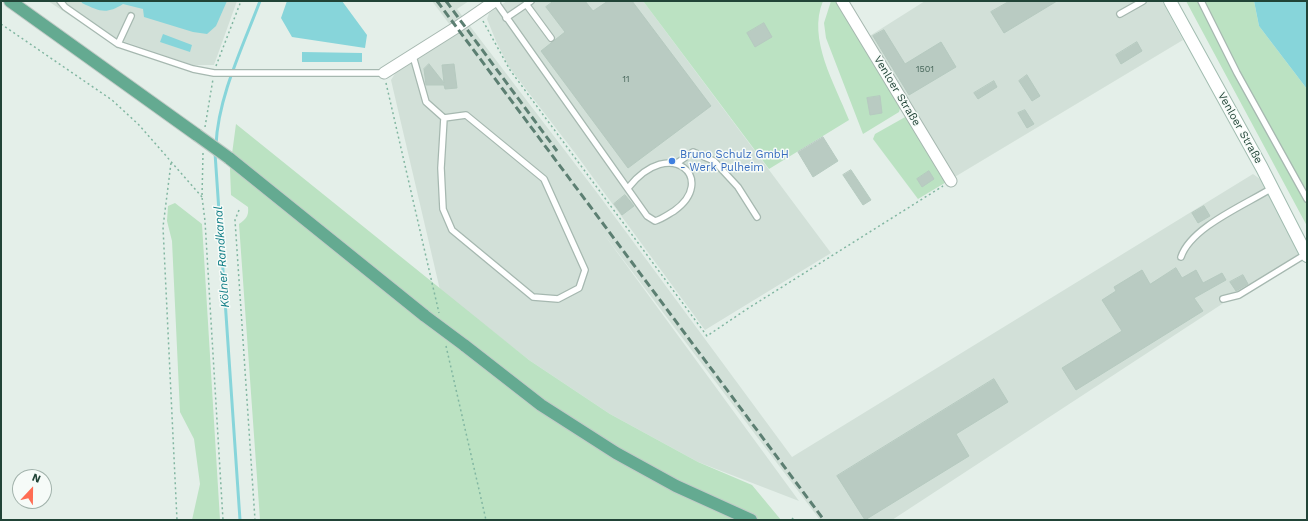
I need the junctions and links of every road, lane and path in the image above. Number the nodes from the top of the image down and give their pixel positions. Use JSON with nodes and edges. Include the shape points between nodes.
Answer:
{"nodes":[{"id":1,"x":10,"y":1,"type":"edge"},
{"id":2,"x":60,"y":1,"type":"edge"},
{"id":3,"x":241,"y":1,"type":"edge"},
{"id":4,"x":495,"y":1,"type":"edge"},
{"id":5,"x":842,"y":1,"type":"edge"},
{"id":6,"x":1143,"y":1,"type":"edge"},
{"id":7,"x":1170,"y":1,"type":"edge"},
{"id":8,"x":1201,"y":1,"type":"edge"},
{"id":9,"x":529,"y":3,"type":"edge"},
{"id":10,"x":477,"y":14,"type":"junction"},
{"id":11,"x":1120,"y":14,"type":"dead end"},
{"id":12,"x":131,"y":16,"type":"dead end"},
{"id":13,"x":506,"y":18,"type":"junction"},
{"id":14,"x":1,"y":24,"type":"edge"},
{"id":15,"x":551,"y":38,"type":"dead end"},
{"id":16,"x":118,"y":44,"type":"junction"},
{"id":17,"x":413,"y":56,"type":"junction"},
{"id":18,"x":214,"y":73,"type":"junction"},
{"id":19,"x":384,"y":73,"type":"junction"},
{"id":20,"x":444,"y":118,"type":"junction"},
{"id":21,"x":206,"y":125,"type":"dead end"},
{"id":22,"x":203,"y":153,"type":"dead end"},
{"id":23,"x":170,"y":163,"type":"junction"},
{"id":24,"x":677,"y":163,"type":"junction"},
{"id":25,"x":951,"y":181,"type":"joint"},
{"id":26,"x":628,"y":188,"type":"junction"},
{"id":27,"x":1272,"y":188,"type":"junction"},
{"id":28,"x":202,"y":197,"type":"junction"},
{"id":29,"x":1307,"y":200,"type":"edge"},
{"id":30,"x":240,"y":210,"type":"dead end"},
{"id":31,"x":757,"y":217,"type":"dead end"},
{"id":32,"x":1307,"y":255,"type":"edge"},
{"id":33,"x":1181,"y":257,"type":"dead end"},
{"id":34,"x":1223,"y":299,"type":"dead end"},
{"id":35,"x":439,"y":313,"type":"dead end"},
{"id":36,"x":446,"y":344,"type":"dead end"},
{"id":37,"x":177,"y":520,"type":"edge"},
{"id":38,"x":223,"y":520,"type":"edge"},
{"id":39,"x":255,"y":520,"type":"edge"},
{"id":40,"x":486,"y":520,"type":"edge"},
{"id":41,"x":750,"y":520,"type":"edge"}],
"edges":[{"from":1,"to":41,"type":"main road","bridge":true,"via":[[229,158],[425,316],[541,405],[616,453],[676,486]]},
{"from":2,"to":16,"type":"lane"},
{"from":3,"to":18,"type":"path"},
{"from":4,"to":10,"type":"street"},
{"from":4,"to":13,"type":"lane"},
{"from":5,"to":25,"type":"street","name":"Venloer Straße"},
{"from":6,"to":11,"type":"lane"},
{"from":7,"to":27,"type":"main road","name":"Venloer Straße"},
{"from":8,"to":29,"type":"lane","via":[[1237,73]]},
{"from":9,"to":13,"type":"lane"},
{"from":9,"to":15,"type":"lane"},
{"from":10,"to":17,"type":"street"},
{"from":10,"to":25,"type":"path","via":[[486,24],[510,70],[707,336],[746,308]]},
{"from":12,"to":16,"type":"lane"},
{"from":13,"to":26,"type":"lane"},
{"from":14,"to":23,"type":"path","via":[[112,100],[139,125]]},
{"from":16,"to":18,"type":"lane","via":[[193,69]]},
{"from":17,"to":19,"type":"street"},
{"from":17,"to":20,"type":"lane","via":[[426,102]]},
{"from":18,"to":19,"type":"lane"},
{"from":18,"to":21,"type":"path"},
{"from":19,"to":35,"type":"path"},
{"from":20,"to":20,"type":"lane","via":[[441,168],[443,209],[452,230],[533,297],[558,299],[580,288],[585,270],[544,179],[466,115]]},
{"from":22,"to":28,"type":"path"},
{"from":23,"to":28,"type":"path"},
{"from":23,"to":37,"type":"path","via":[[163,227]]},
{"from":24,"to":26,"type":"lane","via":[[666,162],[653,166],[636,178]]},
{"from":24,"to":26,"type":"lane","via":[[686,168],[691,178],[691,195],[684,204],[662,219],[655,221],[648,216]]},
{"from":24,"to":31,"type":"lane","via":[[693,152],[714,161],[738,187]]},
{"from":27,"to":32,"type":"main road","name":"Venloer Straße"},
{"from":27,"to":33,"type":"lane","via":[[1202,230],[1186,245]]},
{"from":28,"to":38,"type":"path"},
{"from":30,"to":39,"type":"path","via":[[235,220]]},
{"from":32,"to":34,"type":"lane","via":[[1238,295]]},
{"from":36,"to":40,"type":"path"}]}
